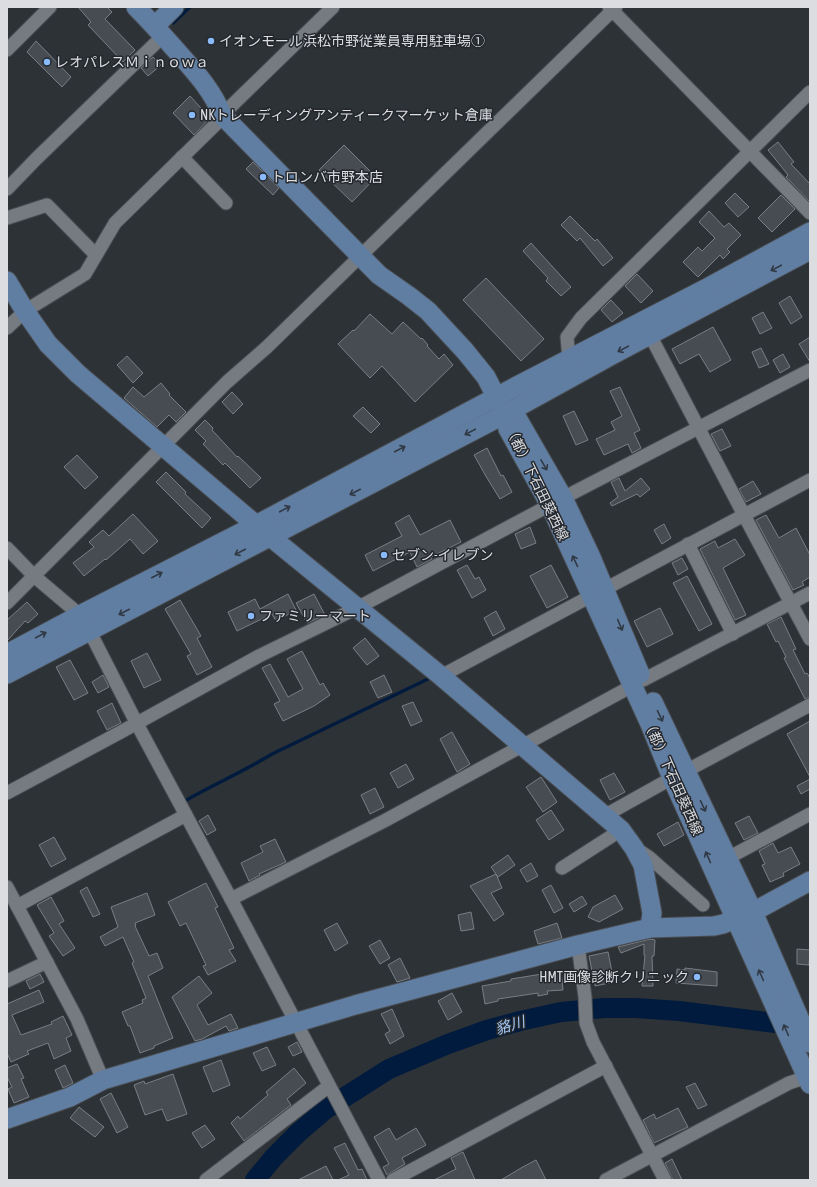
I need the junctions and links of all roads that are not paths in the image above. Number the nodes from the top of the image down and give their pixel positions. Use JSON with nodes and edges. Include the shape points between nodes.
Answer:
{"nodes":[{"id":1,"x":50,"y":7,"type":"edge"},
{"id":2,"x":136,"y":7,"type":"edge"},
{"id":3,"x":174,"y":7,"type":"edge"},
{"id":4,"x":333,"y":7,"type":"edge"},
{"id":5,"x":612,"y":8,"type":"edge"},
{"id":6,"x":159,"y":30,"type":"junction"},
{"id":7,"x":7,"y":50,"type":"edge"},
{"id":8,"x":810,"y":92,"type":"edge"},
{"id":9,"x":222,"y":115,"type":"junction"},
{"id":10,"x":750,"y":150,"type":"junction"},
{"id":11,"x":182,"y":157,"type":"junction"},
{"id":12,"x":7,"y":189,"type":"edge"},
{"id":13,"x":226,"y":203,"type":"dead end"},
{"id":14,"x":810,"y":213,"type":"edge"},
{"id":15,"x":7,"y":218,"type":"edge"},
{"id":16,"x":810,"y":232,"type":"edge"},
{"id":17,"x":810,"y":250,"type":"edge"},
{"id":18,"x":96,"y":255,"type":"junction"},
{"id":19,"x":360,"y":257,"type":"junction"},
{"id":20,"x":7,"y":281,"type":"edge"},
{"id":21,"x":25,"y":311,"type":"junction"},
{"id":22,"x":7,"y":328,"type":"edge"},
{"id":23,"x":650,"y":335,"type":"junction"},
{"id":24,"x":569,"y":359,"type":"junction"},
{"id":25,"x":810,"y":370,"type":"edge"},
{"id":26,"x":496,"y":398,"type":"junction"},
{"id":27,"x":505,"y":414,"type":"junction"},
{"id":28,"x":699,"y":428,"type":"junction"},
{"id":29,"x":164,"y":447,"type":"junction"},
{"id":30,"x":810,"y":480,"type":"edge"},
{"id":31,"x":556,"y":502,"type":"junction"},
{"id":32,"x":744,"y":515,"type":"junction"},
{"id":33,"x":263,"y":530,"type":"junction"},
{"id":34,"x":688,"y":544,"type":"junction"},
{"id":35,"x":7,"y":548,"type":"edge"},
{"id":36,"x":34,"y":576,"type":"junction"},
{"id":37,"x":598,"y":592,"type":"junction"},
{"id":38,"x":810,"y":593,"type":"edge"},
{"id":39,"x":7,"y":603,"type":"edge"},
{"id":40,"x":791,"y":603,"type":"junction"},
{"id":41,"x":357,"y":608,"type":"junction"},
{"id":42,"x":84,"y":622,"type":"junction"},
{"id":43,"x":733,"y":634,"type":"junction"},
{"id":44,"x":810,"y":639,"type":"edge"},
{"id":45,"x":7,"y":654,"type":"edge"},
{"id":46,"x":7,"y":674,"type":"edge"},
{"id":47,"x":441,"y":676,"type":"junction"},
{"id":48,"x":638,"y":683,"type":"junction"},
{"id":49,"x":810,"y":705,"type":"edge"},
{"id":50,"x":137,"y":724,"type":"junction"},
{"id":51,"x":521,"y":746,"type":"junction"},
{"id":52,"x":679,"y":774,"type":"junction"},
{"id":53,"x":7,"y":793,"type":"edge"},
{"id":54,"x":810,"y":814,"type":"edge"},
{"id":55,"x":186,"y":815,"type":"junction"},
{"id":56,"x":604,"y":816,"type":"junction"},
{"id":57,"x":621,"y":830,"type":"junction"},
{"id":58,"x":634,"y":848,"type":"junction"},
{"id":59,"x":728,"y":858,"type":"junction"},
{"id":60,"x":562,"y":868,"type":"dead end"},
{"id":61,"x":810,"y":881,"type":"edge"},
{"id":62,"x":7,"y":887,"type":"edge"},
{"id":63,"x":232,"y":899,"type":"junction"},
{"id":64,"x":703,"y":905,"type":"dead end"},
{"id":65,"x":18,"y":906,"type":"junction"},
{"id":66,"x":745,"y":916,"type":"junction"},
{"id":67,"x":650,"y":928,"type":"junction"},
{"id":68,"x":578,"y":945,"type":"junction"},
{"id":69,"x":47,"y":962,"type":"junction"},
{"id":70,"x":7,"y":981,"type":"edge"},
{"id":71,"x":296,"y":1023,"type":"junction"},
{"id":72,"x":802,"y":1046,"type":"edge"},
{"id":73,"x":606,"y":1066,"type":"junction"},
{"id":74,"x":103,"y":1080,"type":"junction"},
{"id":75,"x":808,"y":1080,"type":"edge"},
{"id":76,"x":330,"y":1089,"type":"junction"},
{"id":77,"x":7,"y":1119,"type":"edge"},
{"id":78,"x":651,"y":1155,"type":"junction"},
{"id":79,"x":206,"y":1180,"type":"edge"},
{"id":80,"x":379,"y":1180,"type":"edge"},
{"id":81,"x":393,"y":1180,"type":"edge"},
{"id":82,"x":606,"y":1180,"type":"edge"},
{"id":83,"x":665,"y":1180,"type":"edge"}],
"edges":[{"from":1,"to":7,"type":"street"},
{"from":2,"to":6,"type":"street"},
{"from":3,"to":6,"type":"street"},
{"from":4,"to":9,"type":"street"},
{"from":5,"to":10,"type":"street"},
{"from":5,"to":19,"type":"street"},
{"from":6,"to":9,"type":"street","via":[[209,89]]},
{"from":6,"to":12,"type":"street"},
{"from":8,"to":10,"type":"street"},
{"from":9,"to":11,"type":"street"},
{"from":9,"to":19,"type":"street"},
{"from":10,"to":14,"type":"street"},
{"from":10,"to":24,"type":"street","via":[[581,318],[567,337]]},
{"from":11,"to":13,"type":"street"},
{"from":11,"to":18,"type":"street","via":[[115,223]]},
{"from":15,"to":18,"type":"street","via":[[47,205]]},
{"from":16,"to":24,"type":"street"},
{"from":17,"to":23,"type":"street","one_way":true},
{"from":18,"to":21,"type":"street","via":[[85,274]]},
{"from":19,"to":26,"type":"street","via":[[379,275],[428,311],[466,351],[486,377]]},
{"from":19,"to":29,"type":"street","via":[[227,382]]},
{"from":20,"to":21,"type":"street"},
{"from":21,"to":22,"type":"street"},
{"from":21,"to":29,"type":"street","via":[[48,344],[78,374]]},
{"from":23,"to":27,"type":"street","one_way":true},
{"from":23,"to":28,"type":"street"},
{"from":24,"to":26,"type":"street"},
{"from":25,"to":28,"type":"street"},
{"from":26,"to":27,"type":"street"},
{"from":33,"to":26,"type":"street","one_way":true},
{"from":27,"to":31,"type":"street","name":"（都）下石田葵西線","via":[[517,418]]},
{"from":27,"to":33,"type":"street","one_way":true},
{"from":28,"to":31,"type":"street"},
{"from":28,"to":32,"type":"street"},
{"from":29,"to":33,"type":"street"},
{"from":29,"to":36,"type":"street"},
{"from":30,"to":32,"type":"street"},
{"from":31,"to":37,"type":"street","name":"（都）下石田葵西線"},
{"from":31,"to":41,"type":"street"},
{"from":32,"to":34,"type":"street"},
{"from":32,"to":40,"type":"street"},
{"from":33,"to":41,"type":"street"},
{"from":33,"to":42,"type":"street"},
{"from":34,"to":37,"type":"street"},
{"from":34,"to":43,"type":"street"},
{"from":35,"to":36,"type":"street"},
{"from":36,"to":39,"type":"street"},
{"from":36,"to":42,"type":"street"},
{"from":37,"to":47,"type":"street"},
{"from":37,"to":48,"type":"street","name":"（都）下石田葵西線"},
{"from":38,"to":40,"type":"street"},
{"from":40,"to":43,"type":"street"},
{"from":40,"to":44,"type":"street"},
{"from":41,"to":47,"type":"street"},
{"from":41,"to":50,"type":"street","via":[[259,656]]},
{"from":45,"to":42,"type":"street","one_way":true},
{"from":42,"to":46,"type":"street"},
{"from":42,"to":50,"type":"street"},
{"from":43,"to":48,"type":"street"},
{"from":47,"to":51,"type":"street"},
{"from":48,"to":51,"type":"street"},
{"from":48,"to":52,"type":"street","name":"（都）下石田葵西線"},
{"from":49,"to":52,"type":"street"},
{"from":50,"to":53,"type":"street"},
{"from":50,"to":55,"type":"street"},
{"from":51,"to":56,"type":"street"},
{"from":51,"to":63,"type":"street","via":[[386,820]]},
{"from":52,"to":56,"type":"street"},
{"from":52,"to":59,"type":"street","name":"（都）下石田葵西線","one_way":true},
{"from":66,"to":52,"type":"street","name":"（都）下石田葵西線","one_way":true},
{"from":54,"to":59,"type":"street"},
{"from":55,"to":63,"type":"street"},
{"from":55,"to":65,"type":"street"},
{"from":56,"to":57,"type":"street"},
{"from":57,"to":58,"type":"street"},
{"from":57,"to":60,"type":"street"},
{"from":58,"to":64,"type":"street","via":[[650,858]]},
{"from":58,"to":67,"type":"street","via":[[647,881],[652,913]]},
{"from":59,"to":66,"type":"street","name":"（都）下石田葵西線"},
{"from":61,"to":66,"type":"street"},
{"from":62,"to":65,"type":"street"},
{"from":63,"to":71,"type":"street"},
{"from":65,"to":69,"type":"street"},
{"from":66,"to":67,"type":"street","via":[[714,926]]},
{"from":72,"to":66,"type":"street","name":"（都）下石田葵西線","one_way":true,"via":[[777,1011]]},
{"from":66,"to":72,"type":"street","name":"（都）下石田葵西線","via":[[798,1014]]},
{"from":67,"to":68,"type":"street"},
{"from":68,"to":71,"type":"street"},
{"from":68,"to":73,"type":"street","via":[[586,1023]]},
{"from":69,"to":70,"type":"street"},
{"from":69,"to":74,"type":"street","via":[[77,1019]]},
{"from":71,"to":74,"type":"street"},
{"from":71,"to":76,"type":"street"},
{"from":72,"to":75,"type":"street","name":"（都）下石田葵西線"},
{"from":73,"to":78,"type":"street"},
{"from":73,"to":81,"type":"street"},
{"from":74,"to":77,"type":"street","via":[[70,1097]]},
{"from":75,"to":78,"type":"street","via":[[789,1083]]},
{"from":76,"to":79,"type":"street"},
{"from":76,"to":80,"type":"street"},
{"from":78,"to":82,"type":"street"},
{"from":78,"to":83,"type":"street"}]}
